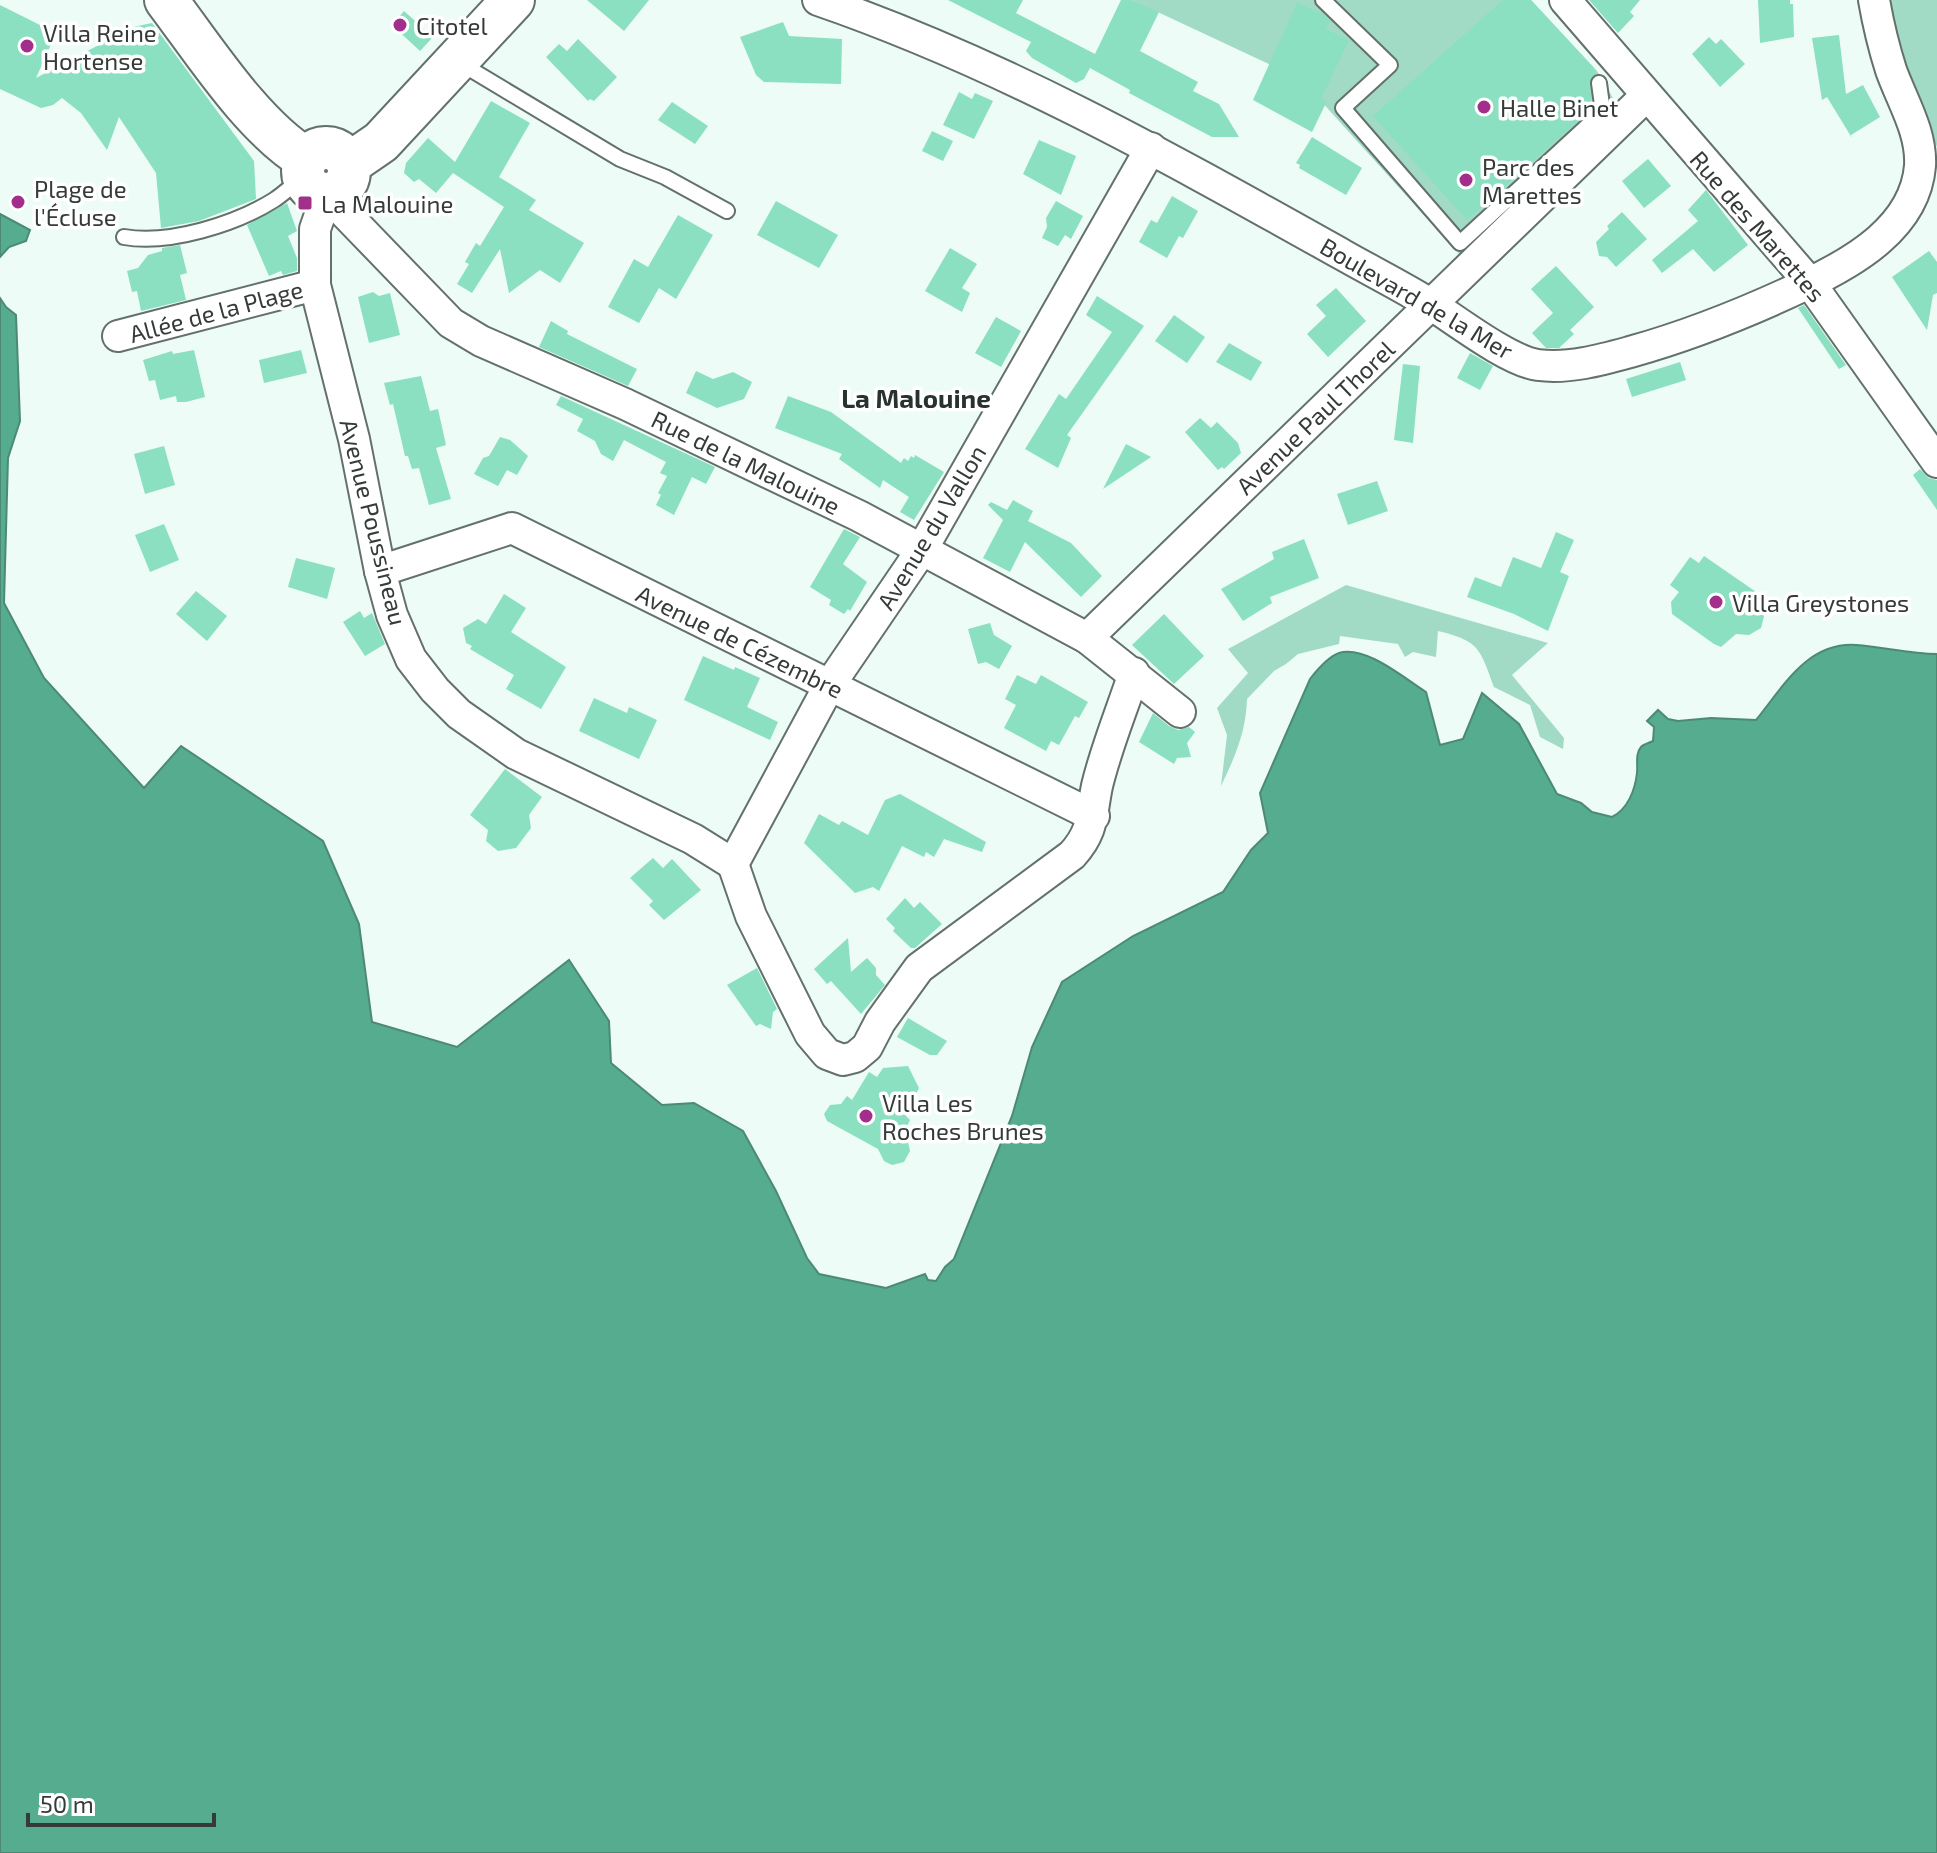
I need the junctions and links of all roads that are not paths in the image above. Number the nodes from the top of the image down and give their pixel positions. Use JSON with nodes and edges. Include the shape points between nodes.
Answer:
{"nodes":[{"id":1,"x":166,"y":0,"type":"edge"},
{"id":2,"x":513,"y":0,"type":"edge"},
{"id":3,"x":818,"y":0,"type":"edge"},
{"id":4,"x":1323,"y":0,"type":"edge"},
{"id":5,"x":1565,"y":0,"type":"edge"},
{"id":6,"x":1874,"y":0,"type":"edge"},
{"id":7,"x":457,"y":61,"type":"junction"},
{"id":8,"x":1599,"y":83,"type":"dead end"},
{"id":9,"x":1646,"y":96,"type":"junction"},
{"id":10,"x":1151,"y":148,"type":"junction"},
{"id":11,"x":323,"y":177,"type":"junction"},
{"id":12,"x":727,"y":211,"type":"dead end"},
{"id":13,"x":124,"y":237,"type":"dead end"},
{"id":14,"x":1810,"y":283,"type":"junction"},
{"id":15,"x":315,"y":285,"type":"junction"},
{"id":16,"x":1431,"y":305,"type":"junction"},
{"id":17,"x":118,"y":336,"type":"dead end"},
{"id":18,"x":1937,"y":462,"type":"edge"},
{"id":19,"x":921,"y":551,"type":"junction"},
{"id":20,"x":380,"y":571,"type":"junction"},
{"id":21,"x":1087,"y":638,"type":"junction"},
{"id":22,"x":1134,"y":673,"type":"junction"},
{"id":23,"x":829,"y":686,"type":"junction"},
{"id":24,"x":1180,"y":712,"type":"dead end"},
{"id":25,"x":1094,"y":816,"type":"junction"},
{"id":26,"x":733,"y":864,"type":"junction"}],
"edges":[{"from":1,"to":11,"type":"street","name":"Rue de la Malouine","via":[[235,91]]},
{"from":2,"to":7,"type":"street"},
{"from":3,"to":10,"type":"street","name":"Boulevard de la Mer","via":[[1020,81]]},
{"from":4,"to":8,"type":"lane","via":[[1390,65],[1343,108],[1460,243],[1596,118],[1602,105]]},
{"from":5,"to":9,"type":"street","name":"Rue des Marettes"},
{"from":6,"to":14,"type":"street","name":"Boulevard de la Mer","via":[[1892,72],[1917,136],[1920,165],[1914,194],[1895,226]]},
{"from":7,"to":11,"type":"street","via":[[381,142]]},
{"from":7,"to":12,"type":"lane","via":[[620,159]]},
{"from":9,"to":14,"type":"street","name":"Rue des Marettes"},
{"from":9,"to":16,"type":"street","name":"Avenue Paul Thorel"},
{"from":10,"to":16,"type":"street","name":"Boulevard de la Mer"},
{"from":10,"to":19,"type":"street","name":"Avenue du Vallon"},
{"from":11,"to":13,"type":"lane","via":[[253,212],[195,232],[162,240]]},
{"from":11,"to":15,"type":"street","name":"Avenue Poussineau","via":[[323,206],[315,229]]},
{"from":11,"to":19,"type":"street","name":"Rue de la Malouine","via":[[336,204],[451,323]]},
{"from":14,"to":16,"type":"street","name":"Boulevard de la Mer","via":[[1673,340],[1561,366],[1534,365]]},
{"from":14,"to":18,"type":"street","name":"Rue des Marettes"},
{"from":15,"to":17,"type":"street","name":"Allée de la Plage"},
{"from":15,"to":20,"type":"street","name":"Avenue Poussineau"},
{"from":16,"to":21,"type":"street","name":"Avenue Paul Thorel"},
{"from":19,"to":21,"type":"street","name":"Rue de la Malouine"},
{"from":19,"to":23,"type":"street","name":"Avenue du Vallon"},
{"from":20,"to":23,"type":"street","name":"Avenue de Cézembre","via":[[512,528]]},
{"from":20,"to":26,"type":"street","name":"Avenue Poussineau","via":[[411,659],[459,714],[516,754],[693,839]]},
{"from":21,"to":22,"type":"street","name":"Rue de la Malouine"},
{"from":22,"to":24,"type":"street","name":"Rue de la Malouine"},
{"from":22,"to":25,"type":"street","via":[[1097,787]]},
{"from":23,"to":25,"type":"street","name":"Avenue de Cézembre"},
{"from":23,"to":26,"type":"street","name":"Avenue du Vallon"},
{"from":25,"to":26,"type":"street","via":[[1085,841],[1072,855],[919,968],[867,1047],[843,1060],[827,1054],[810,1034],[751,916]]}]}
